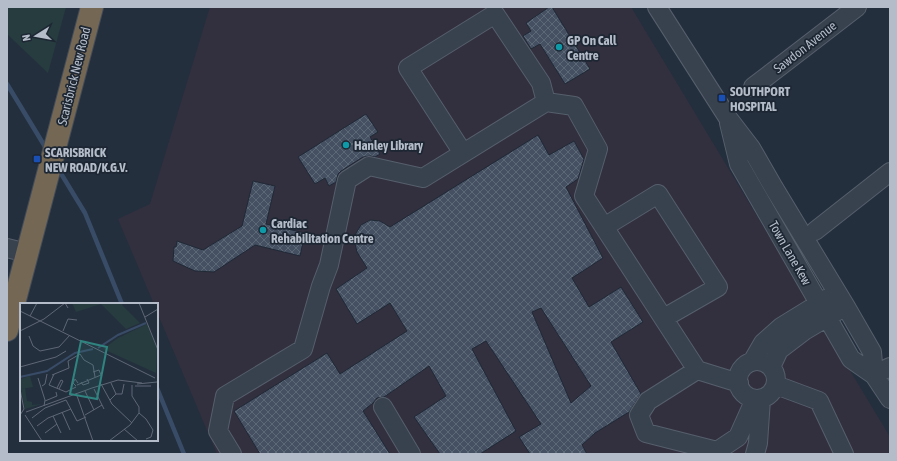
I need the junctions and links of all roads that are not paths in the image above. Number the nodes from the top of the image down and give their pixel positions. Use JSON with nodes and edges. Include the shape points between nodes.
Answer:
{"nodes":[{"id":1,"x":92,"y":7,"type":"edge"},
{"id":2,"x":657,"y":7,"type":"edge"},
{"id":3,"x":857,"y":7,"type":"edge"},
{"id":4,"x":753,"y":87,"type":"dead end"},
{"id":5,"x":546,"y":102,"type":"junction"},
{"id":6,"x":728,"y":118,"type":"junction"},
{"id":7,"x":463,"y":153,"type":"junction"},
{"id":8,"x":890,"y":172,"type":"edge"},
{"id":9,"x":604,"y":227,"type":"junction"},
{"id":10,"x":815,"y":232,"type":"dead end"},
{"id":11,"x":17,"y":250,"type":"edge"},
{"id":12,"x":841,"y":300,"type":"junction"},
{"id":13,"x":823,"y":310,"type":"junction"},
{"id":14,"x":664,"y":318,"type":"junction"},
{"id":15,"x":7,"y":330,"type":"edge"},
{"id":16,"x":752,"y":362,"type":"junction"},
{"id":17,"x":890,"y":366,"type":"edge"},
{"id":18,"x":771,"y":367,"type":"junction"},
{"id":19,"x":697,"y":370,"type":"junction"},
{"id":20,"x":874,"y":375,"type":"junction"},
{"id":21,"x":739,"y":383,"type":"junction"},
{"id":22,"x":776,"y":385,"type":"junction"},
{"id":23,"x":758,"y":399,"type":"junction"},
{"id":24,"x":890,"y":399,"type":"edge"},
{"id":25,"x":383,"y":407,"type":"dead end"},
{"id":26,"x":232,"y":454,"type":"edge"},
{"id":27,"x":411,"y":454,"type":"edge"},
{"id":28,"x":755,"y":454,"type":"edge"},
{"id":29,"x":844,"y":454,"type":"edge"}],
"edges":[{"from":1,"to":11,"type":"highway","name":"Scarisbrick New Road","via":[[43,193]]},
{"from":2,"to":6,"type":"street","name":"Town Lane Kew"},
{"from":3,"to":4,"type":"street","name":"Sawdon Avenue"},
{"from":5,"to":7,"type":"street"},
{"from":5,"to":7,"type":"street","via":[[541,83],[495,14],[408,68]]},
{"from":5,"to":9,"type":"street","via":[[574,106],[598,149],[584,196]]},
{"from":6,"to":12,"type":"street","name":"Town Lane Kew","via":[[751,148]]},
{"from":6,"to":13,"type":"street","name":"Town Lane Kew","via":[[739,164]]},
{"from":7,"to":26,"type":"street","via":[[423,178],[369,166],[346,180],[329,265],[303,349],[225,396],[218,431]]},
{"from":8,"to":10,"type":"street"},
{"from":9,"to":14,"type":"street"},
{"from":9,"to":14,"type":"street","via":[[658,194],[718,287]]},
{"from":11,"to":15,"type":"highway","name":"Scarisbrick New Road"},
{"from":12,"to":13,"type":"street"},
{"from":12,"to":20,"type":"street","name":"Town Lane Kew","via":[[872,352]]},
{"from":13,"to":16,"type":"street","via":[[781,327],[763,344]]},
{"from":13,"to":18,"type":"street","via":[[804,331],[779,350]]},
{"from":13,"to":20,"type":"street","name":"Town Lane Kew","via":[[851,359]]},
{"from":14,"to":19,"type":"street"},
{"from":16,"to":18,"type":"street","via":[[765,363]]},
{"from":16,"to":21,"type":"street","via":[[741,370]]},
{"from":17,"to":20,"type":"street"},
{"from":18,"to":22,"type":"street"},
{"from":19,"to":21,"type":"street"},
{"from":19,"to":23,"type":"street","via":[[648,401],[639,415],[646,433],[717,451],[738,438]]},
{"from":20,"to":24,"type":"street","name":"Town Lane Kew"},
{"from":21,"to":23,"type":"street","via":[[745,394]]},
{"from":22,"to":23,"type":"street","via":[[767,396]]},
{"from":22,"to":29,"type":"street","via":[[819,401]]},
{"from":23,"to":28,"type":"street","via":[[758,443]]},
{"from":25,"to":27,"type":"street"}]}
